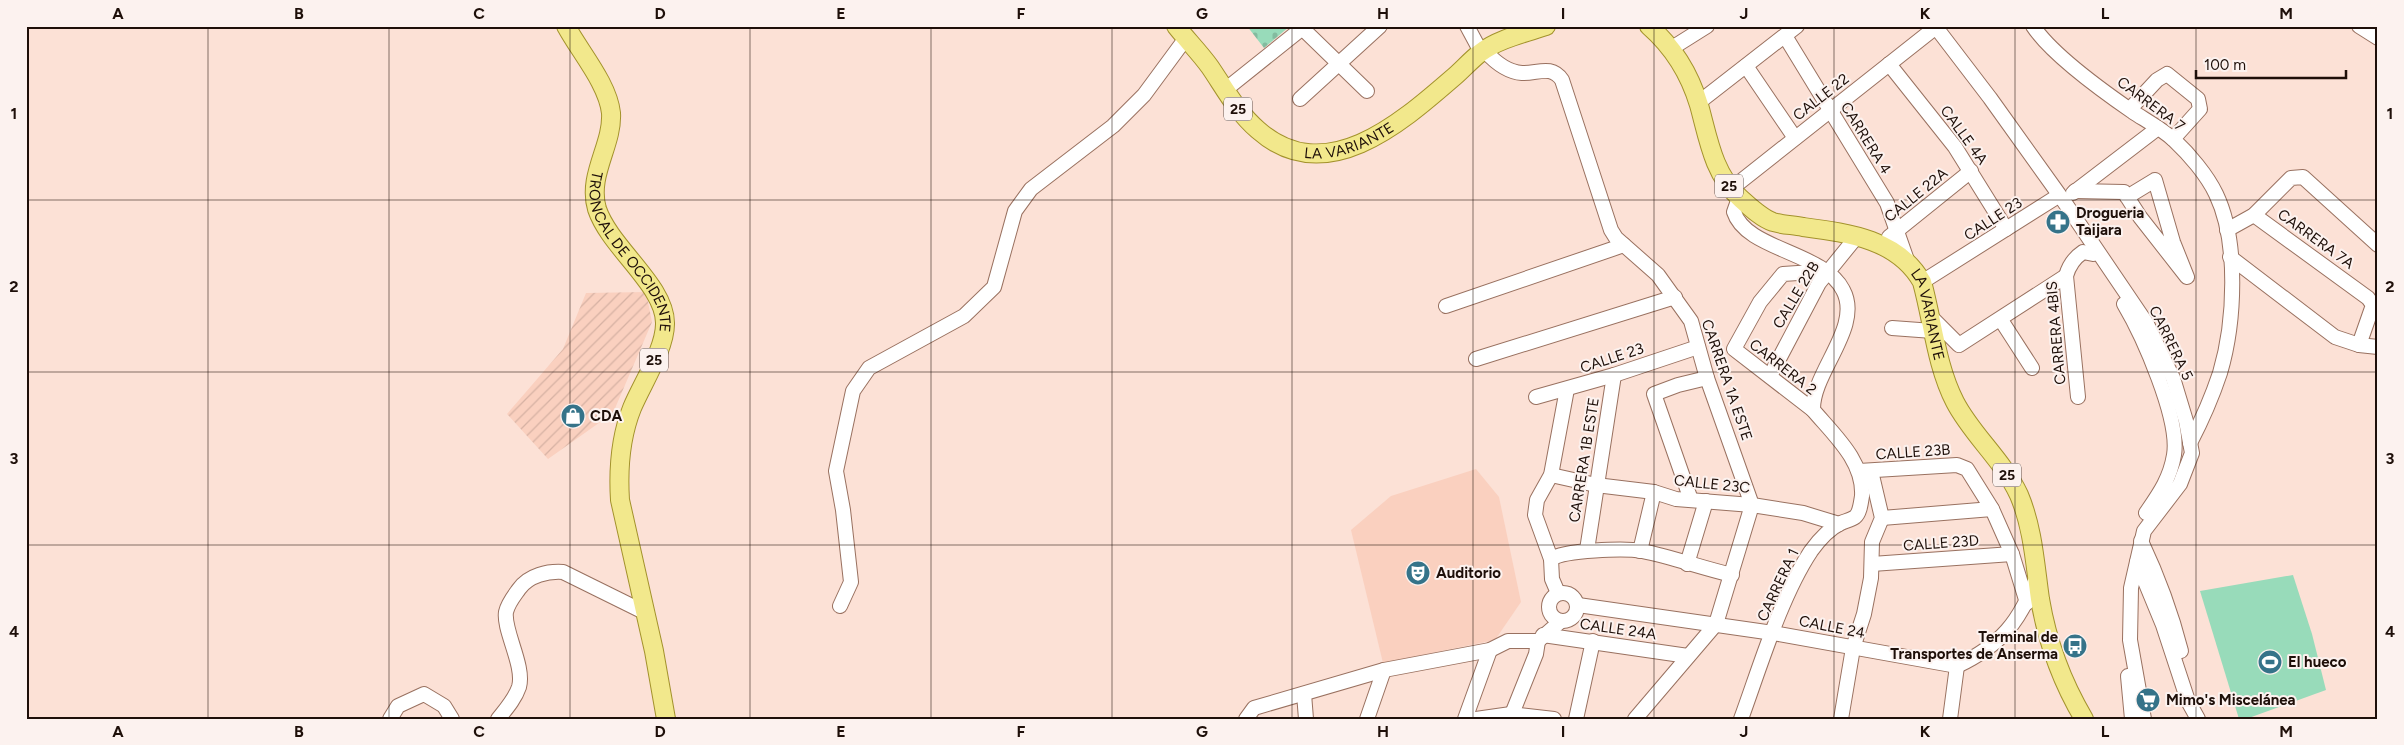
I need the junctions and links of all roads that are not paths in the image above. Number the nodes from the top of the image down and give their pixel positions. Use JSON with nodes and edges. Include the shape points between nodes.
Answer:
{"nodes":[{"id":1,"x":566,"y":26,"type":"edge"},
{"id":2,"x":1380,"y":26,"type":"edge"},
{"id":3,"x":1467,"y":26,"type":"edge"},
{"id":4,"x":1546,"y":26,"type":"edge"},
{"id":5,"x":1649,"y":26,"type":"edge"},
{"id":6,"x":1707,"y":26,"type":"edge"},
{"id":7,"x":1798,"y":26,"type":"edge"},
{"id":8,"x":2033,"y":26,"type":"edge"},
{"id":9,"x":2359,"y":26,"type":"edge"},
{"id":10,"x":1303,"y":27,"type":"edge"},
{"id":11,"x":1931,"y":28,"type":"edge"},
{"id":12,"x":1691,"y":31,"type":"edge"},
{"id":13,"x":1181,"y":32,"type":"edge"},
{"id":14,"x":1785,"y":36,"type":"junction"},
{"id":15,"x":2378,"y":38,"type":"edge"},
{"id":16,"x":1672,"y":48,"type":"junction"},
{"id":17,"x":1483,"y":52,"type":"junction"},
{"id":18,"x":1338,"y":64,"type":"junction"},
{"id":19,"x":1889,"y":64,"type":"junction"},
{"id":20,"x":1746,"y":66,"type":"junction"},
{"id":21,"x":1225,"y":90,"type":"junction"},
{"id":22,"x":1367,"y":92,"type":"dead end"},
{"id":23,"x":1300,"y":99,"type":"dead end"},
{"id":24,"x":1698,"y":103,"type":"junction"},
{"id":25,"x":2130,"y":109,"type":"junction"},
{"id":26,"x":1830,"y":111,"type":"junction"},
{"id":27,"x":2158,"y":128,"type":"junction"},
{"id":28,"x":1795,"y":138,"type":"junction"},
{"id":29,"x":2173,"y":139,"type":"junction"},
{"id":30,"x":1971,"y":171,"type":"junction"},
{"id":31,"x":2076,"y":191,"type":"junction"},
{"id":32,"x":1735,"y":193,"type":"junction"},
{"id":33,"x":2127,"y":197,"type":"junction"},
{"id":34,"x":2059,"y":199,"type":"junction"},
{"id":35,"x":2254,"y":215,"type":"junction"},
{"id":36,"x":2006,"y":229,"type":"junction"},
{"id":37,"x":2227,"y":230,"type":"junction"},
{"id":38,"x":1895,"y":231,"type":"junction"},
{"id":39,"x":1858,"y":235,"type":"junction"},
{"id":40,"x":1880,"y":244,"type":"junction"},
{"id":41,"x":1624,"y":245,"type":"junction"},
{"id":42,"x":2378,"y":245,"type":"edge"},
{"id":43,"x":2093,"y":254,"type":"junction"},
{"id":44,"x":2230,"y":257,"type":"junction"},
{"id":45,"x":1908,"y":263,"type":"junction"},
{"id":46,"x":1828,"y":271,"type":"junction"},
{"id":47,"x":2067,"y":271,"type":"junction"},
{"id":48,"x":1922,"y":282,"type":"junction"},
{"id":49,"x":1674,"y":297,"type":"junction"},
{"id":50,"x":1446,"y":306,"type":"dead end"},
{"id":51,"x":2000,"y":320,"type":"junction"},
{"id":52,"x":1932,"y":324,"type":"junction"},
{"id":53,"x":1892,"y":328,"type":"dead end"},
{"id":54,"x":2359,"y":345,"type":"junction"},
{"id":55,"x":1698,"y":346,"type":"junction"},
{"id":56,"x":2378,"y":347,"type":"edge"},
{"id":57,"x":1476,"y":359,"type":"dead end"},
{"id":58,"x":2032,"y":368,"type":"dead end"},
{"id":59,"x":1614,"y":375,"type":"junction"},
{"id":60,"x":1770,"y":376,"type":"junction"},
{"id":61,"x":1707,"y":378,"type":"junction"},
{"id":62,"x":1567,"y":389,"type":"junction"},
{"id":63,"x":1536,"y":397,"type":"dead end"},
{"id":64,"x":2078,"y":397,"type":"dead end"},
{"id":65,"x":1813,"y":410,"type":"junction"},
{"id":66,"x":2190,"y":443,"type":"junction"},
{"id":67,"x":1865,"y":471,"type":"junction"},
{"id":68,"x":1551,"y":475,"type":"junction"},
{"id":69,"x":1596,"y":485,"type":"junction"},
{"id":70,"x":1654,"y":492,"type":"junction"},
{"id":71,"x":1690,"y":500,"type":"junction"},
{"id":72,"x":1706,"y":501,"type":"junction"},
{"id":73,"x":1752,"y":505,"type":"junction"},
{"id":74,"x":1992,"y":509,"type":"junction"},
{"id":75,"x":1882,"y":518,"type":"junction"},
{"id":76,"x":1839,"y":524,"type":"junction"},
{"id":77,"x":2141,"y":541,"type":"junction"},
{"id":78,"x":1587,"y":550,"type":"junction"},
{"id":79,"x":1640,"y":551,"type":"junction"},
{"id":80,"x":2012,"y":554,"type":"junction"},
{"id":81,"x":1551,"y":560,"type":"junction"},
{"id":82,"x":2137,"y":562,"type":"junction"},
{"id":83,"x":1687,"y":564,"type":"junction"},
{"id":84,"x":1872,"y":564,"type":"junction"},
{"id":85,"x":1732,"y":575,"type":"junction"},
{"id":86,"x":2037,"y":576,"type":"junction"},
{"id":87,"x":1558,"y":593,"type":"junction"},
{"id":88,"x":2027,"y":603,"type":"junction"},
{"id":89,"x":1578,"y":605,"type":"junction"},
{"id":90,"x":840,"y":606,"type":"dead end"},
{"id":91,"x":644,"y":612,"type":"junction"},
{"id":92,"x":1561,"y":620,"type":"junction"},
{"id":93,"x":1716,"y":624,"type":"junction"},
{"id":94,"x":1774,"y":632,"type":"junction"},
{"id":95,"x":1540,"y":638,"type":"junction"},
{"id":96,"x":1593,"y":641,"type":"junction"},
{"id":97,"x":1853,"y":648,"type":"junction"},
{"id":98,"x":1490,"y":650,"type":"junction"},
{"id":99,"x":1688,"y":656,"type":"junction"},
{"id":100,"x":1956,"y":666,"type":"junction"},
{"id":101,"x":1384,"y":670,"type":"junction"},
{"id":102,"x":1304,"y":694,"type":"junction"},
{"id":103,"x":2188,"y":701,"type":"junction"},
{"id":104,"x":1510,"y":716,"type":"edge"},
{"id":105,"x":1246,"y":717,"type":"edge"},
{"id":106,"x":390,"y":719,"type":"edge"},
{"id":107,"x":452,"y":719,"type":"edge"},
{"id":108,"x":498,"y":719,"type":"edge"},
{"id":109,"x":666,"y":719,"type":"edge"},
{"id":110,"x":1306,"y":719,"type":"edge"},
{"id":111,"x":1367,"y":719,"type":"edge"},
{"id":112,"x":1465,"y":719,"type":"edge"},
{"id":113,"x":1476,"y":719,"type":"edge"},
{"id":114,"x":1554,"y":719,"type":"edge"},
{"id":115,"x":1576,"y":719,"type":"edge"},
{"id":116,"x":1635,"y":719,"type":"edge"},
{"id":117,"x":1741,"y":719,"type":"edge"},
{"id":118,"x":1841,"y":719,"type":"edge"},
{"id":119,"x":1950,"y":719,"type":"edge"},
{"id":120,"x":2084,"y":719,"type":"edge"},
{"id":121,"x":2132,"y":719,"type":"edge"},
{"id":122,"x":2144,"y":719,"type":"edge"},
{"id":123,"x":2198,"y":719,"type":"edge"}],
"edges":[{"from":1,"to":91,"type":"main road","name":"TRONCAL DE OCCIDENTE","number":"25","via":[[610,102],[610,127],[595,182],[597,207],[607,231],[655,292],[665,316],[663,338],[623,434],[620,456],[620,500]]},
{"from":2,"to":18,"type":"street"},
{"from":3,"to":17,"type":"street"},
{"from":4,"to":17,"type":"main road","name":"LA VARIANTE","number":"25","via":[[1515,36]]},
{"from":5,"to":16,"type":"main road","name":"LA VARIANTE","number":"25"},
{"from":6,"to":12,"type":"street"},
{"from":7,"to":14,"type":"street"},
{"from":8,"to":25,"type":"street","name":"CARRERA 7","via":[[2053,50]]},
{"from":9,"to":15,"type":"street"},
{"from":10,"to":18,"type":"street"},
{"from":10,"to":21,"type":"street"},
{"from":11,"to":19,"type":"street","name":"CALLE 22"},
{"from":11,"to":34,"type":"street","name":"CARRERA 5","via":[[1990,98]]},
{"from":12,"to":16,"type":"street"},
{"from":13,"to":21,"type":"main road","name":"LA VARIANTE","number":"25"},
{"from":13,"to":90,"type":"street","via":[[1144,95],[1114,126],[1032,189],[1015,211],[994,287],[964,316],[869,368],[853,391],[836,471],[851,582]]},
{"from":14,"to":20,"type":"street"},
{"from":14,"to":26,"type":"street","name":"CARRERA 4"},
{"from":16,"to":24,"type":"main road","name":"LA VARIANTE","number":"25"},
{"from":17,"to":21,"type":"main road","name":"LA VARIANTE","number":"25","via":[[1432,96],[1374,138],[1327,155],[1300,152],[1279,145],[1258,131]]},
{"from":17,"to":41,"type":"street","name":"CARRERA 1A ESTE","via":[[1511,71],[1544,70],[1562,80],[1611,230]]},
{"from":18,"to":22,"type":"street"},
{"from":18,"to":23,"type":"street"},
{"from":19,"to":26,"type":"street","name":"CALLE 22"},
{"from":19,"to":30,"type":"street","name":"CALLE 4A"},
{"from":20,"to":24,"type":"street"},
{"from":20,"to":28,"type":"street"},
{"from":24,"to":32,"type":"main road","name":"LA VARIANTE","number":"25","via":[[1711,151]]},
{"from":25,"to":27,"type":"street","name":"CARRERA 7"},
{"from":25,"to":29,"type":"street","via":[[2162,75],[2167,74],[2200,103],[2200,109]]},
{"from":26,"to":28,"type":"street","name":"CALLE 22"},
{"from":26,"to":38,"type":"street","name":"CARRERA 4","via":[[1887,203]]},
{"from":27,"to":29,"type":"street","name":"CARRERA 7"},
{"from":27,"to":31,"type":"street","name":"CALLE 23"},
{"from":28,"to":32,"type":"street","name":"CALLE 22"},
{"from":29,"to":37,"type":"street","name":"CARRERA 7","via":[[2216,194]]},
{"from":30,"to":36,"type":"street","name":"CALLE 4A"},
{"from":30,"to":38,"type":"street","name":"CALLE 22A"},
{"from":31,"to":33,"type":"street","via":[[2124,192]]},
{"from":31,"to":34,"type":"street","name":"CALLE 23"},
{"from":32,"to":39,"type":"main road","name":"LA VARIANTE","number":"25","via":[[1772,222]]},
{"from":32,"to":46,"type":"street","via":[[1734,212],[1740,225]]},
{"from":33,"to":33,"type":"street","via":[[2140,217],[2187,277],[2155,180]]},
{"from":34,"to":36,"type":"street","name":"CALLE 23"},
{"from":34,"to":43,"type":"street","name":"CARRERA 5"},
{"from":34,"to":66,"type":"street","name":"CARRERA 5","via":[[2147,324],[2173,378]]},
{"from":35,"to":37,"type":"street"},
{"from":35,"to":42,"type":"street","via":[[2286,182],[2294,177],[2303,177]]},
{"from":35,"to":54,"type":"street","name":"CARRERA 7A","via":[[2359,290],[2373,305]]},
{"from":36,"to":48,"type":"street","name":"CALLE 23"},
{"from":37,"to":44,"type":"street","name":"CARRERA 7"},
{"from":38,"to":40,"type":"street","name":"CALLE 22A"},
{"from":38,"to":45,"type":"street","name":"CARRERA 4"},
{"from":39,"to":40,"type":"main road","name":"LA VARIANTE","number":"25"},
{"from":39,"to":46,"type":"street","name":"CALLE 22B"},
{"from":40,"to":45,"type":"main road","name":"LA VARIANTE","number":"25"},
{"from":41,"to":49,"type":"street","name":"CARRERA 1A ESTE","via":[[1653,270]]},
{"from":41,"to":50,"type":"street"},
{"from":43,"to":47,"type":"street","via":[[2083,252]]},
{"from":43,"to":121,"type":"street","name":"CARRERA 5","via":[[2132,318],[2161,387],[2174,435],[2175,453],[2166,485],[2144,515],[2127,571],[2123,617]]},
{"from":44,"to":54,"type":"street","via":[[2335,337]]},
{"from":44,"to":66,"type":"street","name":"CARRERA 7","via":[[2232,296],[2220,372]]},
{"from":45,"to":48,"type":"main road","name":"LA VARIANTE","number":"25"},
{"from":46,"to":60,"type":"street","name":"CALLE 22B"},
{"from":46,"to":60,"type":"street","name":"CARRERA 2","via":[[1783,274],[1760,302],[1734,349]]},
{"from":46,"to":65,"type":"street","via":[[1844,290],[1848,311],[1845,328],[1814,395]]},
{"from":47,"to":51,"type":"street"},
{"from":47,"to":64,"type":"street","name":"CARRERA 4BIS"},
{"from":48,"to":52,"type":"main road","name":"LA VARIANTE","number":"25"},
{"from":49,"to":55,"type":"street","name":"CARRERA 1A ESTE","via":[[1691,321]]},
{"from":49,"to":57,"type":"street"},
{"from":51,"to":52,"type":"street","via":[[1958,345]]},
{"from":51,"to":58,"type":"street"},
{"from":52,"to":53,"type":"street"},
{"from":52,"to":86,"type":"main road","name":"LA VARIANTE","number":"25","via":[[1946,382],[1956,403],[2002,466],[2019,496],[2032,542]]},
{"from":54,"to":56,"type":"street"},
{"from":55,"to":59,"type":"street","name":"CALLE 23"},
{"from":55,"to":61,"type":"street","name":"CARRERA 1A ESTE"},
{"from":59,"to":62,"type":"street","name":"CALLE 23"},
{"from":59,"to":69,"type":"street","name":"CARRERA 1B ESTE"},
{"from":60,"to":65,"type":"street","name":"CARRERA 2"},
{"from":61,"to":71,"type":"street","via":[[1654,394]]},
{"from":61,"to":73,"type":"street","name":"CARRERA 1A ESTE"},
{"from":62,"to":63,"type":"street","name":"CALLE 23"},
{"from":62,"to":68,"type":"street"},
{"from":65,"to":67,"type":"street","name":"CARRERA 1"},
{"from":66,"to":77,"type":"street","name":"CARRERA 5","via":[[2192,454],[2180,484],[2152,518]]},
{"from":67,"to":74,"type":"street","name":"CALLE 23B","via":[[1958,465],[1968,469]]},
{"from":67,"to":75,"type":"street"},
{"from":67,"to":76,"type":"street","name":"CARRERA 1","via":[[1859,510],[1855,517]]},
{"from":68,"to":69,"type":"street","name":"CALLE 23C"},
{"from":68,"to":81,"type":"street","via":[[1537,500],[1535,515]]},
{"from":69,"to":70,"type":"street","name":"CALLE 23C"},
{"from":69,"to":78,"type":"street","name":"CARRERA 1B ESTE"},
{"from":70,"to":71,"type":"street","name":"CALLE 23C"},
{"from":70,"to":79,"type":"street"},
{"from":71,"to":72,"type":"street","name":"CALLE 23C"},
{"from":72,"to":73,"type":"street","name":"CALLE 23C"},
{"from":72,"to":83,"type":"street"},
{"from":73,"to":76,"type":"street","name":"CALLE 23C","via":[[1803,513]]},
{"from":73,"to":85,"type":"street"},
{"from":74,"to":75,"type":"street"},
{"from":74,"to":80,"type":"street"},
{"from":75,"to":84,"type":"street","via":[[1872,542]]},
{"from":76,"to":94,"type":"street","name":"CARRERA 1","via":[[1818,541],[1805,560]]},
{"from":77,"to":82,"type":"street","name":"CARRERA 5"},
{"from":77,"to":103,"type":"street","via":[[2173,618],[2183,659]]},
{"from":78,"to":79,"type":"street"},
{"from":78,"to":81,"type":"street","via":[[1557,555]]},
{"from":79,"to":83,"type":"street"},
{"from":80,"to":84,"type":"street","name":"CALLE 23D"},
{"from":80,"to":88,"type":"street"},
{"from":81,"to":87,"type":"street","via":[[1552,579]]},
{"from":82,"to":103,"type":"street","via":[[2163,625]]},
{"from":82,"to":122,"type":"street","name":"CARRERA 5","via":[[2130,599],[2130,640]]},
{"from":83,"to":85,"type":"street"},
{"from":84,"to":97,"type":"street","via":[[1864,614]]},
{"from":85,"to":93,"type":"street"},
{"from":86,"to":88,"type":"street"},
{"from":86,"to":120,"type":"main road","name":"LA VARIANTE","number":"25","via":[[2051,646],[2068,690]]},
{"from":87,"to":89,"type":"street","via":[[1566,593]]},
{"from":87,"to":92,"type":"street","via":[[1549,606],[1554,617]]},
{"from":88,"to":100,"type":"street","via":[[1998,641],[1978,656]]},
{"from":89,"to":92,"type":"street","via":[[1576,614]]},
{"from":89,"to":93,"type":"street","name":"CALLE 24"},
{"from":91,"to":108,"type":"street","via":[[564,572],[540,574],[522,585],[510,601],[506,614],[518,664],[519,686],[512,702]]},
{"from":91,"to":109,"type":"main road","name":"TRONCAL DE OCCIDENTE","number":"25"},
{"from":92,"to":95,"type":"street"},
{"from":93,"to":94,"type":"street","name":"CALLE 24"},
{"from":93,"to":99,"type":"street"},
{"from":94,"to":97,"type":"street","name":"CALLE 24"},
{"from":94,"to":117,"type":"street","name":"CARRERA 1"},
{"from":95,"to":96,"type":"street","name":"CALLE 24A"},
{"from":95,"to":98,"type":"street","name":"CALLE 24A","via":[[1508,641]]},
{"from":95,"to":104,"type":"street"},
{"from":96,"to":99,"type":"street","name":"CALLE 24A"},
{"from":96,"to":115,"type":"street"},
{"from":97,"to":100,"type":"street","name":"CALLE 24"},
{"from":97,"to":118,"type":"street"},
{"from":98,"to":101,"type":"street","name":"CALLE 24A"},
{"from":98,"to":112,"type":"street"},
{"from":99,"to":116,"type":"street"},
{"from":100,"to":119,"type":"street"},
{"from":101,"to":102,"type":"street","name":"CALLE 24A"},
{"from":101,"to":111,"type":"street"},
{"from":102,"to":105,"type":"street","name":"CALLE 24A","via":[[1254,708]]},
{"from":102,"to":110,"type":"street"},
{"from":103,"to":123,"type":"street"},
{"from":104,"to":113,"type":"street"},
{"from":104,"to":114,"type":"street"},
{"from":106,"to":107,"type":"street","via":[[398,706],[424,694],[444,706]]}]}
